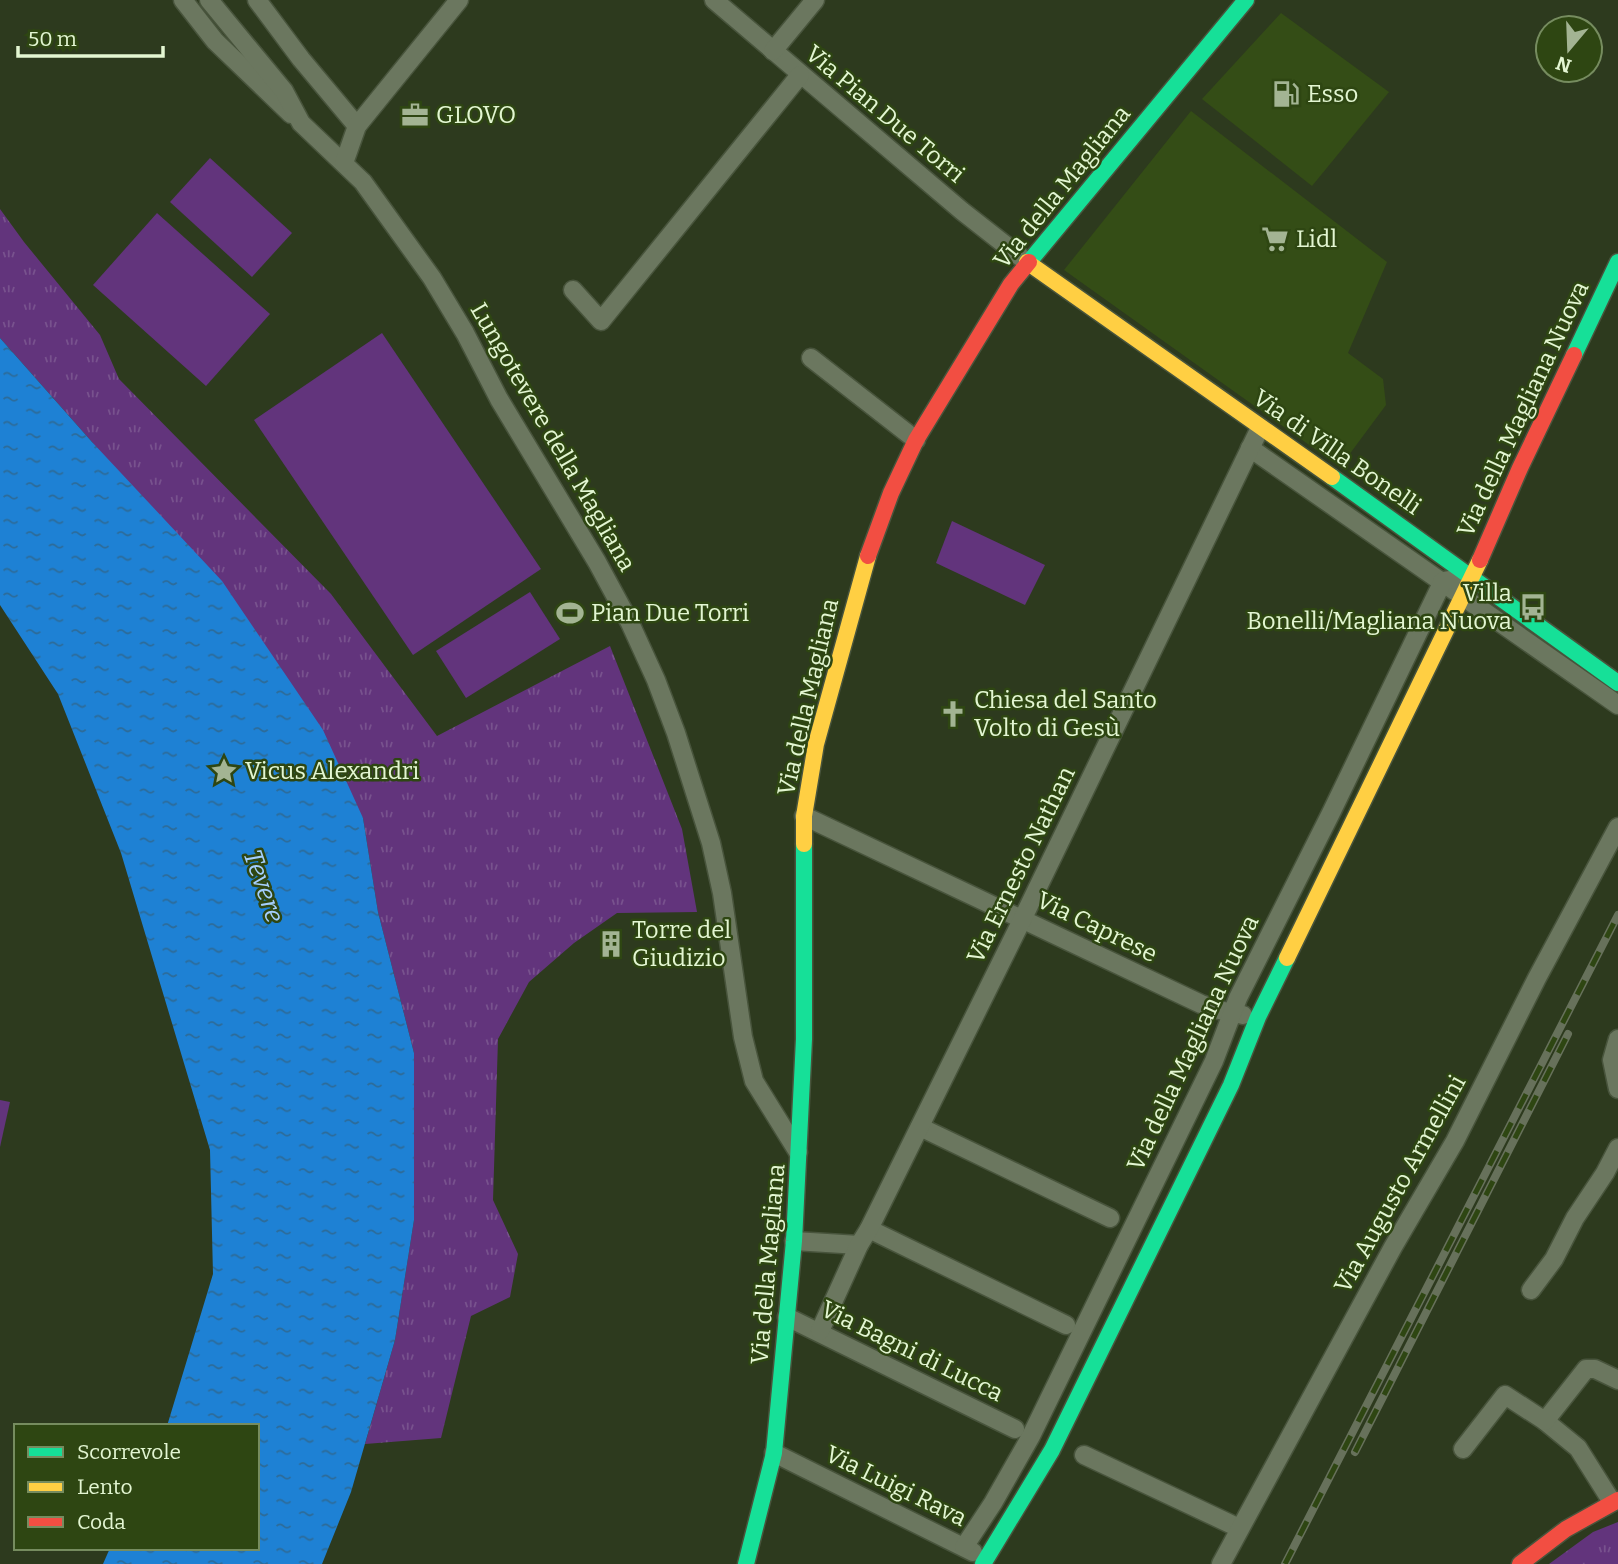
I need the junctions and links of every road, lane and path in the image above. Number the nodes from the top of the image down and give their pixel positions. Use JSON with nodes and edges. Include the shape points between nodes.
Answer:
{"nodes":[{"id":1,"x":183,"y":0,"type":"edge"},
{"id":2,"x":209,"y":0,"type":"edge"},
{"id":3,"x":257,"y":0,"type":"edge"},
{"id":4,"x":458,"y":0,"type":"edge"},
{"id":5,"x":714,"y":0,"type":"edge"},
{"id":6,"x":815,"y":0,"type":"edge"},
{"id":7,"x":1246,"y":0,"type":"edge"},
{"id":8,"x":772,"y":51,"type":"junction"},
{"id":9,"x":800,"y":75,"type":"junction"},
{"id":10,"x":301,"y":123,"type":"junction"},
{"id":11,"x":357,"y":126,"type":"junction"},
{"id":12,"x":344,"y":163,"type":"junction"},
{"id":13,"x":1027,"y":262,"type":"junction"},
{"id":14,"x":1618,"y":262,"type":"edge"},
{"id":15,"x":573,"y":290,"type":"dead end"},
{"id":16,"x":811,"y":358,"type":"dead end"},
{"id":17,"x":1260,"y":428,"type":"junction"},
{"id":18,"x":916,"y":440,"type":"junction"},
{"id":19,"x":1250,"y":448,"type":"junction"},
{"id":20,"x":1472,"y":576,"type":"junction"},
{"id":21,"x":1443,"y":581,"type":"junction"},
{"id":22,"x":1462,"y":595,"type":"junction"},
{"id":23,"x":1618,"y":683,"type":"edge"},
{"id":24,"x":1618,"y":705,"type":"edge"},
{"id":25,"x":804,"y":816,"type":"junction"},
{"id":26,"x":1618,"y":827,"type":"edge"},
{"id":27,"x":1023,"y":918,"type":"junction"},
{"id":28,"x":1232,"y":1013,"type":"junction"},
{"id":29,"x":1258,"y":1017,"type":"junction"},
{"id":30,"x":1618,"y":1040,"type":"edge"},
{"id":31,"x":1618,"y":1089,"type":"edge"},
{"id":32,"x":919,"y":1127,"type":"junction"},
{"id":33,"x":1618,"y":1148,"type":"edge"},
{"id":34,"x":800,"y":1155,"type":"junction"},
{"id":35,"x":1110,"y":1218,"type":"dead end"},
{"id":36,"x":869,"y":1229,"type":"junction"},
{"id":37,"x":794,"y":1241,"type":"junction"},
{"id":38,"x":859,"y":1245,"type":"junction"},
{"id":39,"x":1531,"y":1290,"type":"dead end"},
{"id":40,"x":787,"y":1317,"type":"junction"},
{"id":41,"x":1066,"y":1325,"type":"dead end"},
{"id":42,"x":820,"y":1331,"type":"junction"},
{"id":43,"x":1618,"y":1380,"type":"edge"},
{"id":44,"x":1545,"y":1421,"type":"junction"},
{"id":45,"x":1015,"y":1429,"type":"dead end"},
{"id":46,"x":1463,"y":1449,"type":"dead end"},
{"id":47,"x":774,"y":1453,"type":"junction"},
{"id":48,"x":1084,"y":1455,"type":"dead end"},
{"id":49,"x":1615,"y":1501,"type":"edge"},
{"id":50,"x":1239,"y":1528,"type":"junction"},
{"id":51,"x":964,"y":1547,"type":"junction"},
{"id":52,"x":988,"y":1563,"type":"edge"},
{"id":53,"x":746,"y":1564,"type":"edge"},
{"id":54,"x":1221,"y":1564,"type":"edge"},
{"id":55,"x":1520,"y":1564,"type":"edge"}],
"edges":[{"from":1,"to":10,"type":"street","name":"Lungotevere della Magliana","via":[[215,41]]},
{"from":2,"to":10,"type":"street","name":"Lungotevere della Magliana","via":[[284,91]]},
{"from":3,"to":11,"type":"street"},
{"from":4,"to":11,"type":"street"},
{"from":5,"to":8,"type":"street","name":"Via Pian Due Torri"},
{"from":6,"to":8,"type":"street"},
{"from":7,"to":13,"type":"main road","name":"Via della Magliana"},
{"from":8,"to":9,"type":"street","name":"Via Pian Due Torri"},
{"from":9,"to":13,"type":"street","name":"Via Pian Due Torri"},
{"from":9,"to":15,"type":"street","via":[[601,321]]},
{"from":10,"to":12,"type":"street","name":"Lungotevere della Magliana"},
{"from":11,"to":12,"type":"street"},
{"from":12,"to":34,"type":"street","name":"Lungotevere della Magliana","via":[[363,182],[449,305],[499,399],[597,562],[640,646],[676,733],[711,843],[754,1081]]},
{"from":13,"to":17,"type":"main road","name":"Via di Villa Bonelli"},
{"from":13,"to":18,"type":"main road","name":"Via della Magliana"},
{"from":14,"to":20,"type":"main road","name":"Via della Magliana Nuova"},
{"from":16,"to":18,"type":"street"},
{"from":17,"to":19,"type":"street","name":"Via Ernesto Nathan"},
{"from":17,"to":20,"type":"main road","name":"Via di Villa Bonelli"},
{"from":18,"to":25,"type":"main road","name":"Via della Magliana","via":[[877,527],[857,589],[816,744]]},
{"from":19,"to":21,"type":"street","name":"Via di Villa Bonelli"},
{"from":19,"to":27,"type":"street","name":"Via Ernesto Nathan"},
{"from":20,"to":21,"type":"street","name":"Via della Magliana Nuova"},
{"from":20,"to":22,"type":"main road","name":"Via della Magliana Nuova"},
{"from":20,"to":23,"type":"main road","name":"Via di Villa Bonelli"},
{"from":21,"to":22,"type":"street","name":"Via di Villa Bonelli"},
{"from":21,"to":28,"type":"street","name":"Via della Magliana Nuova"},
{"from":22,"to":24,"type":"street","name":"Via di Villa Bonelli"},
{"from":22,"to":29,"type":"main road","name":"Via della Magliana Nuova"},
{"from":25,"to":27,"type":"street","name":"Via Caprese"},
{"from":25,"to":34,"type":"main road","name":"Via della Magliana"},
{"from":26,"to":50,"type":"street","name":"Via Augusto Armellini","via":[[1455,1141]]},
{"from":27,"to":28,"type":"street","name":"Via Caprese","via":[[1201,1004]]},
{"from":27,"to":32,"type":"street","name":"Via Ernesto Nathan"},
{"from":28,"to":29,"type":"street","name":"Via Caprese"},
{"from":28,"to":51,"type":"street","name":"Via della Magliana Nuova","via":[[1214,1061],[1031,1436]]},
{"from":29,"to":52,"type":"main road","name":"Via della Magliana Nuova","via":[[1231,1085],[1052,1450]]},
{"from":30,"to":31,"type":"street","via":[[1612,1060]]},
{"from":32,"to":35,"type":"street"},
{"from":32,"to":36,"type":"street","name":"Via Ernesto Nathan"},
{"from":33,"to":39,"type":"street"},
{"from":34,"to":37,"type":"main road","name":"Via della Magliana"},
{"from":36,"to":38,"type":"street","name":"Via Ernesto Nathan"},
{"from":36,"to":41,"type":"street"},
{"from":37,"to":38,"type":"street"},
{"from":37,"to":40,"type":"main road","name":"Via della Magliana"},
{"from":38,"to":42,"type":"street","name":"Via Ernesto Nathan"},
{"from":40,"to":42,"type":"street","name":"Via Bagni di Lucca"},
{"from":40,"to":47,"type":"main road","name":"Via della Magliana"},
{"from":42,"to":45,"type":"street","name":"Via Bagni di Lucca"},
{"from":43,"to":44,"type":"street","via":[[1586,1369]]},
{"from":44,"to":46,"type":"street","via":[[1505,1395]]},
{"from":44,"to":49,"type":"street","via":[[1578,1448]]},
{"from":47,"to":51,"type":"street","name":"Via Luigi Rava"},
{"from":47,"to":53,"type":"main road","name":"Via della Magliana"},
{"from":48,"to":50,"type":"street"},
{"from":49,"to":55,"type":"main road"},
{"from":50,"to":54,"type":"street","name":"Via Augusto Armellini"},
{"from":51,"to":52,"type":"street","name":"Via Luigi Rava"}]}
